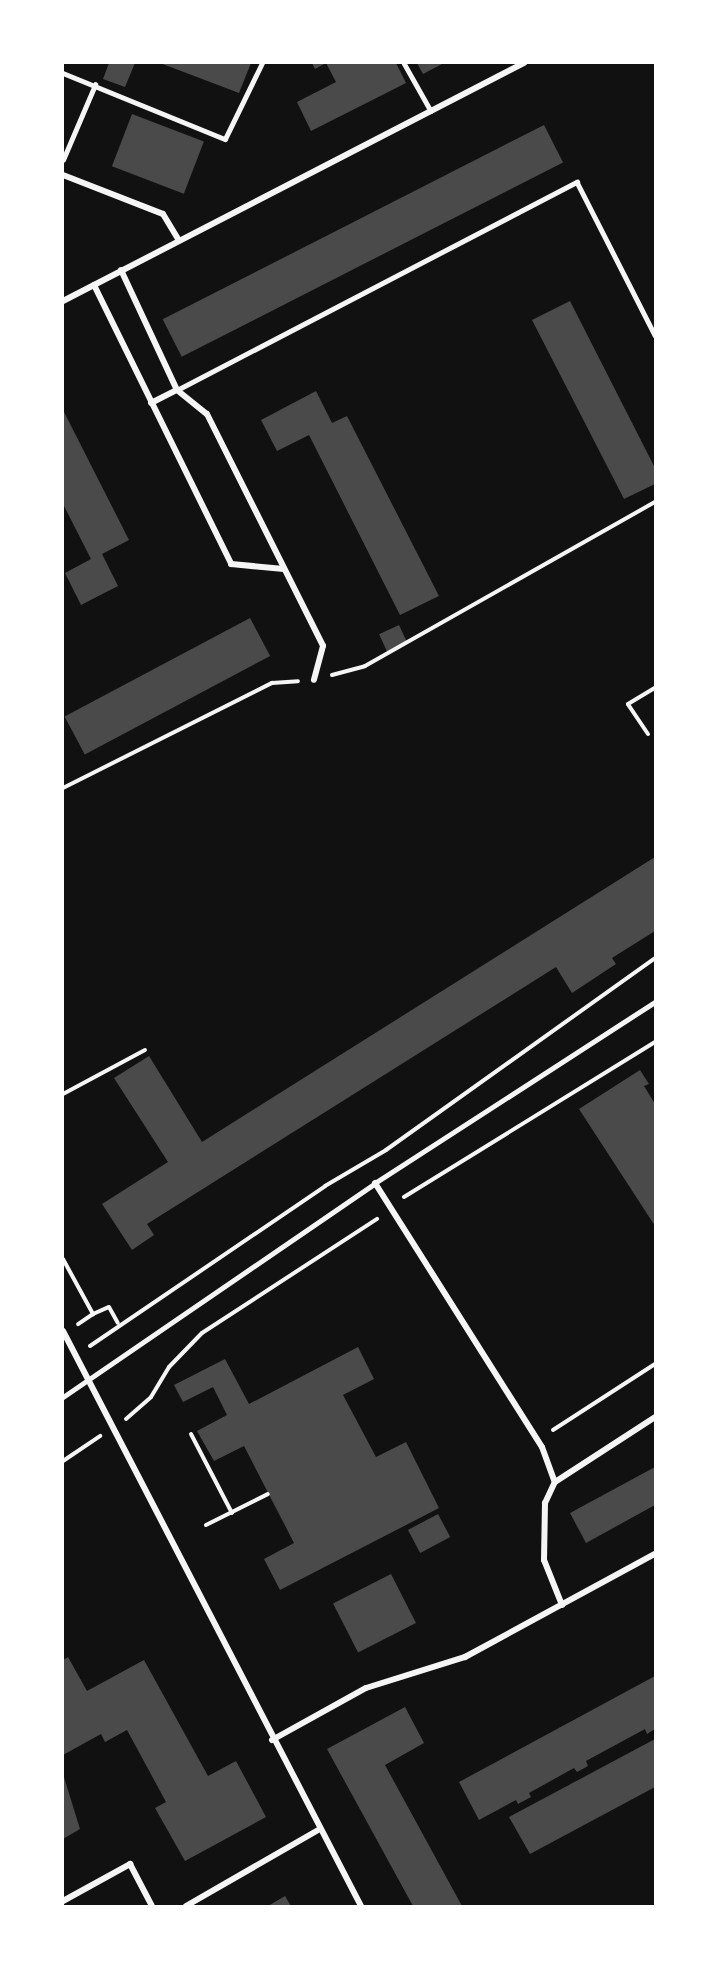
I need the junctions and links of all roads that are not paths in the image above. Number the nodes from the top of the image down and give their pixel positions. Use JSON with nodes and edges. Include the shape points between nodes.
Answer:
{"nodes":[{"id":1,"x":262,"y":63,"type":"edge"},
{"id":2,"x":404,"y":63,"type":"edge"},
{"id":3,"x":524,"y":63,"type":"edge"},
{"id":4,"x":63,"y":73,"type":"edge"},
{"id":5,"x":94,"y":85,"type":"junction"},
{"id":6,"x":431,"y":111,"type":"junction"},
{"id":7,"x":63,"y":160,"type":"edge"},
{"id":8,"x":63,"y":175,"type":"edge"},
{"id":9,"x":179,"y":241,"type":"junction"},
{"id":10,"x":122,"y":270,"type":"junction"},
{"id":11,"x":94,"y":285,"type":"junction"},
{"id":12,"x":63,"y":301,"type":"edge"},
{"id":13,"x":655,"y":335,"type":"edge"},
{"id":14,"x":177,"y":390,"type":"junction"},
{"id":15,"x":151,"y":402,"type":"junction"},
{"id":16,"x":284,"y":569,"type":"junction"},
{"id":17,"x":314,"y":680,"type":"dead end"},
{"id":18,"x":655,"y":1002,"type":"edge"},
{"id":19,"x":375,"y":1183,"type":"junction"},
{"id":20,"x":63,"y":1331,"type":"edge"},
{"id":21,"x":88,"y":1380,"type":"junction"},
{"id":22,"x":63,"y":1398,"type":"edge"},
{"id":23,"x":655,"y":1417,"type":"edge"},
{"id":24,"x":555,"y":1482,"type":"junction"},
{"id":25,"x":655,"y":1554,"type":"edge"},
{"id":26,"x":562,"y":1605,"type":"junction"},
{"id":27,"x":272,"y":1740,"type":"junction"},
{"id":28,"x":318,"y":1830,"type":"junction"},
{"id":29,"x":63,"y":1900,"type":"edge"},
{"id":30,"x":152,"y":1906,"type":"edge"},
{"id":31,"x":186,"y":1906,"type":"edge"},
{"id":32,"x":361,"y":1906,"type":"edge"}],
"edges":[{"from":1,"to":5,"type":"lane","via":[[225,139]]},
{"from":2,"to":6,"type":"lane"},
{"from":3,"to":6,"type":"street"},
{"from":4,"to":5,"type":"lane"},
{"from":5,"to":7,"type":"lane"},
{"from":6,"to":9,"type":"street"},
{"from":8,"to":9,"type":"street","via":[[163,214]]},
{"from":9,"to":10,"type":"street"},
{"from":10,"to":11,"type":"street"},
{"from":10,"to":14,"type":"street"},
{"from":11,"to":12,"type":"street"},
{"from":11,"to":15,"type":"street"},
{"from":13,"to":14,"type":"lane","via":[[578,182]]},
{"from":14,"to":15,"type":"street"},
{"from":14,"to":16,"type":"street","via":[[207,414]]},
{"from":15,"to":16,"type":"street","via":[[231,564]]},
{"from":16,"to":17,"type":"street","via":[[322,646]]},
{"from":18,"to":19,"type":"lane"},
{"from":19,"to":21,"type":"lane"},
{"from":19,"to":24,"type":"street","via":[[538,1440]]},
{"from":20,"to":21,"type":"street"},
{"from":21,"to":22,"type":"lane"},
{"from":21,"to":27,"type":"street"},
{"from":23,"to":24,"type":"street"},
{"from":24,"to":26,"type":"street","via":[[545,1503],[544,1560]]},
{"from":25,"to":26,"type":"street"},
{"from":26,"to":27,"type":"street","via":[[456,1662],[366,1688]]},
{"from":27,"to":28,"type":"street"},
{"from":28,"to":31,"type":"street"},
{"from":28,"to":32,"type":"street"},
{"from":29,"to":30,"type":"street","via":[[130,1864]]}]}
